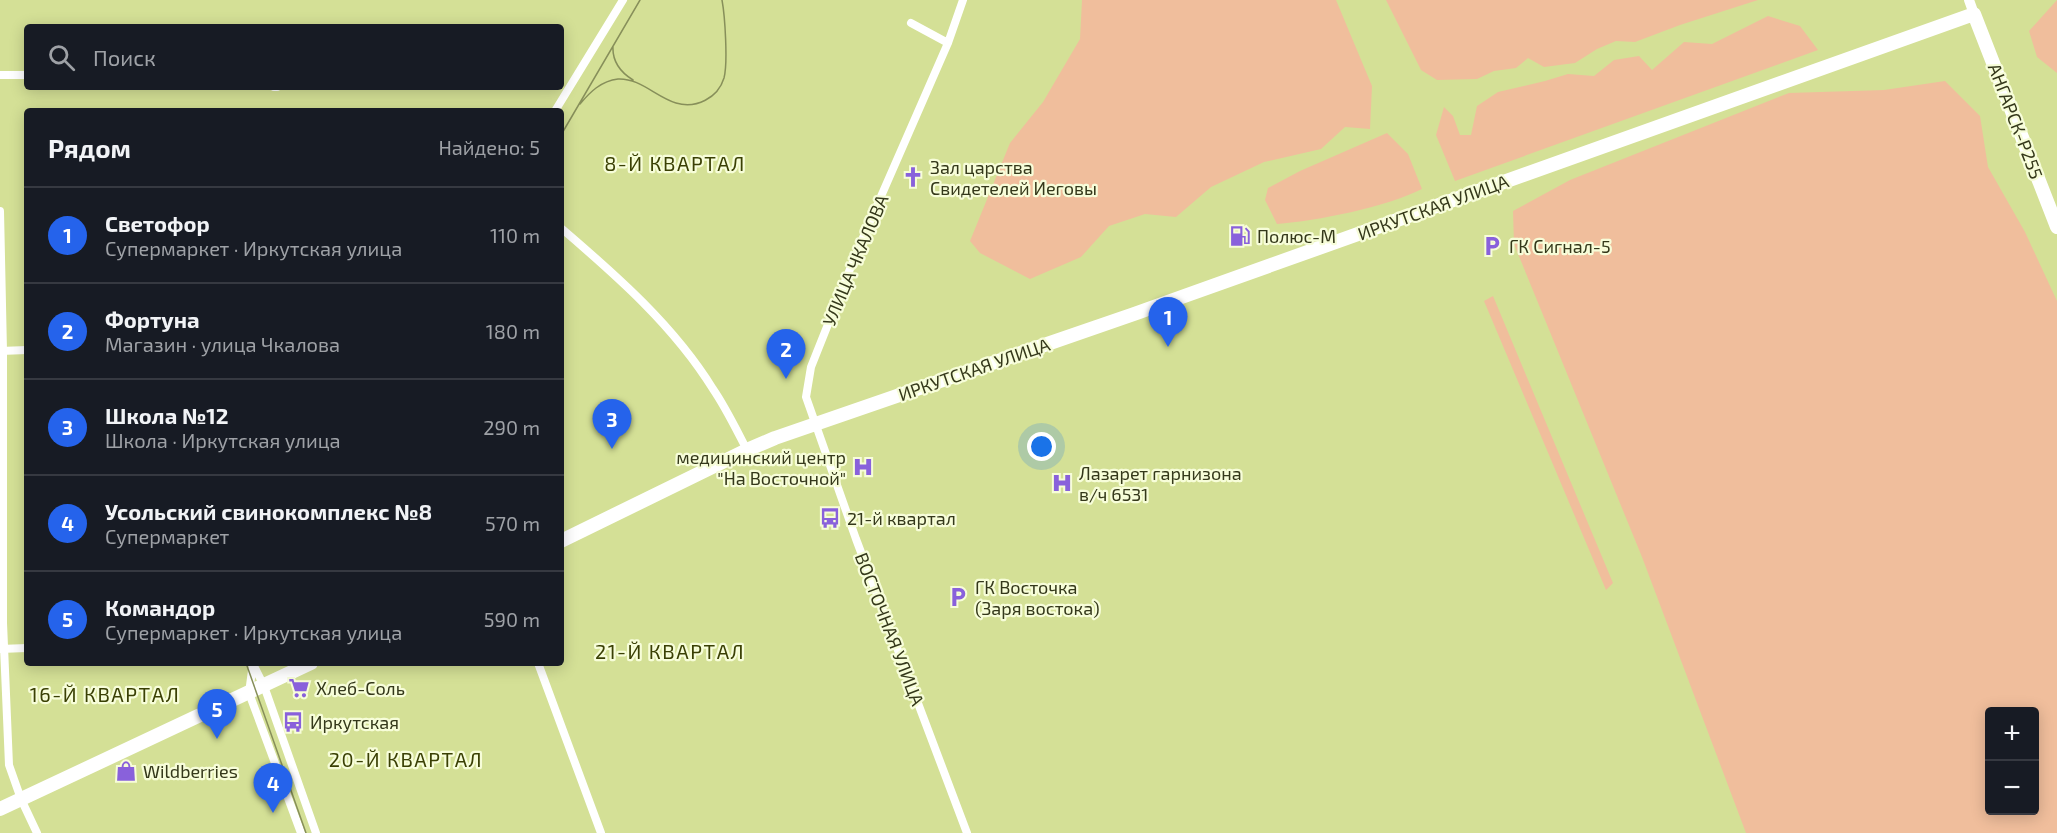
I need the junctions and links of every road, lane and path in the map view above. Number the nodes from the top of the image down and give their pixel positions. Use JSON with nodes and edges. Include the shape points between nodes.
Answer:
{"nodes":[{"id":1,"x":623,"y":0,"type":"edge"},
{"id":2,"x":963,"y":0,"type":"edge"},
{"id":3,"x":1969,"y":0,"type":"edge"},
{"id":4,"x":1974,"y":14,"type":"junction"},
{"id":5,"x":911,"y":23,"type":"dead end"},
{"id":6,"x":948,"y":43,"type":"junction"},
{"id":7,"x":0,"y":75,"type":"edge"},
{"id":8,"x":24,"y":75,"type":"edge"},
{"id":9,"x":557,"y":108,"type":"edge"},
{"id":10,"x":0,"y":211,"type":"edge"},
{"id":11,"x":2057,"y":227,"type":"edge"},
{"id":12,"x":564,"y":231,"type":"edge"},
{"id":13,"x":24,"y":350,"type":"edge"},
{"id":14,"x":1,"y":351,"type":"edge"},
{"id":15,"x":816,"y":423,"type":"junction"},
{"id":16,"x":747,"y":450,"type":"junction"},
{"id":17,"x":564,"y":540,"type":"edge"},
{"id":18,"x":2,"y":583,"type":"edge"},
{"id":19,"x":24,"y":648,"type":"edge"},
{"id":20,"x":2,"y":649,"type":"edge"},
{"id":21,"x":254,"y":666,"type":"edge"},
{"id":22,"x":255,"y":666,"type":"edge"},
{"id":23,"x":305,"y":666,"type":"edge"},
{"id":24,"x":539,"y":666,"type":"edge"},
{"id":25,"x":264,"y":686,"type":"junction"},
{"id":26,"x":249,"y":693,"type":"junction"},
{"id":27,"x":21,"y":799,"type":"junction"},
{"id":28,"x":0,"y":809,"type":"edge"},
{"id":29,"x":37,"y":833,"type":"edge"},
{"id":30,"x":301,"y":833,"type":"edge"},
{"id":31,"x":316,"y":833,"type":"edge"},
{"id":32,"x":601,"y":833,"type":"edge"},
{"id":33,"x":967,"y":833,"type":"edge"}],
"edges":[{"from":1,"to":9,"type":"street"},
{"from":2,"to":6,"type":"street","name":"УЛИЦА ЧКАЛОВА"},
{"from":3,"to":4,"type":"street"},
{"from":4,"to":11,"type":"main road","name":"АНГАРСК-Р255"},
{"from":4,"to":15,"type":"main road","name":"ИРКУТСКАЯ УЛИЦА","via":[[1134,314]]},
{"from":5,"to":6,"type":"street"},
{"from":6,"to":15,"type":"street","name":"УЛИЦА ЧКАЛОВА","via":[[811,367],[806,397]]},
{"from":7,"to":8,"type":"street"},
{"from":10,"to":14,"type":"street"},
{"from":12,"to":16,"type":"street","via":[[637,295],[683,348],[713,388]]},
{"from":13,"to":14,"type":"street"},
{"from":14,"to":18,"type":"street"},
{"from":15,"to":16,"type":"main road","name":"ИРКУТСКАЯ УЛИЦА"},
{"from":15,"to":33,"type":"street","name":"ВОСТОЧНАЯ УЛИЦА"},
{"from":16,"to":17,"type":"main road","name":"ИРКУТСКАЯ УЛИЦА"},
{"from":18,"to":20,"type":"street"},
{"from":19,"to":20,"type":"street"},
{"from":20,"to":27,"type":"street","via":[[9,765]]},
{"from":21,"to":26,"type":"street"},
{"from":22,"to":25,"type":"street"},
{"from":23,"to":25,"type":"main road"},
{"from":24,"to":32,"type":"street"},
{"from":25,"to":26,"type":"main road"},
{"from":25,"to":31,"type":"street"},
{"from":26,"to":27,"type":"main road"},
{"from":26,"to":30,"type":"street"},
{"from":27,"to":28,"type":"main road"},
{"from":27,"to":29,"type":"street"}]}
